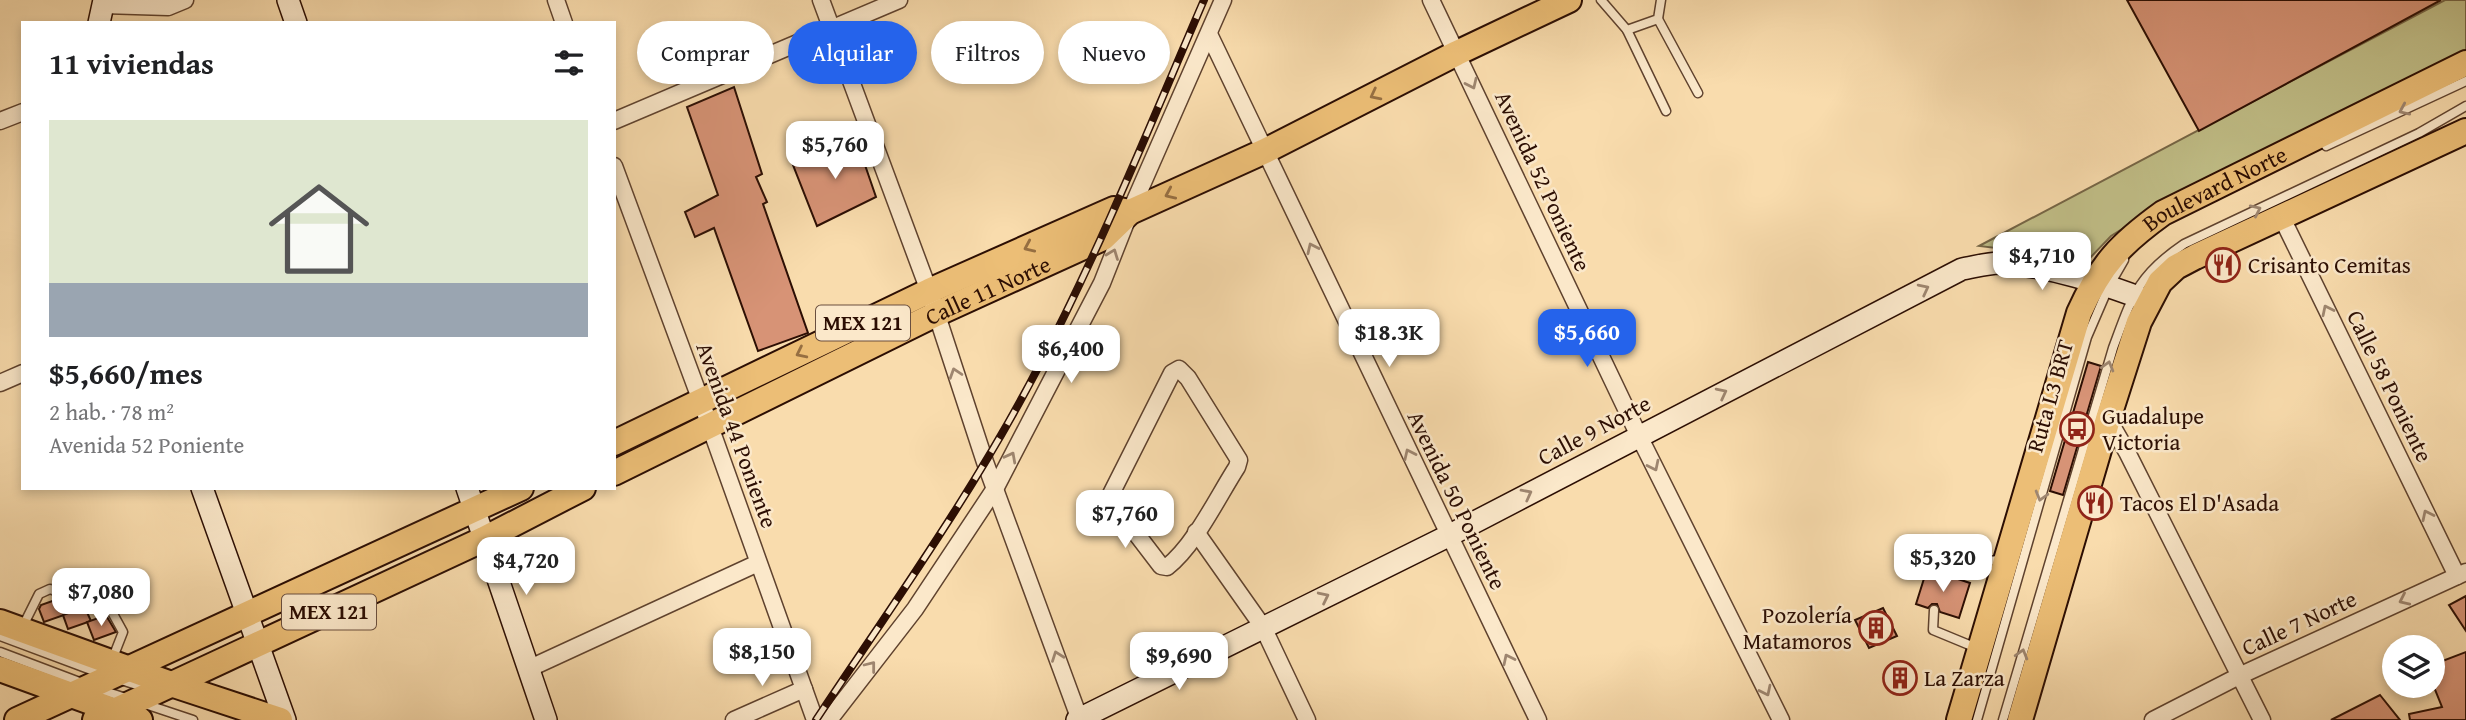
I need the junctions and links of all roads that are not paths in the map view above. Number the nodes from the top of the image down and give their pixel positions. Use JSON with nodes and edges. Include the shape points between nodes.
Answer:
{"nodes":[{"id":1,"x":185,"y":0,"type":"edge"},
{"id":2,"x":288,"y":0,"type":"edge"},
{"id":3,"x":556,"y":0,"type":"edge"},
{"id":4,"x":821,"y":0,"type":"edge"},
{"id":5,"x":899,"y":0,"type":"edge"},
{"id":6,"x":1223,"y":0,"type":"edge"},
{"id":7,"x":1431,"y":0,"type":"edge"},
{"id":8,"x":1601,"y":0,"type":"edge"},
{"id":9,"x":1661,"y":0,"type":"edge"},
{"id":10,"x":1565,"y":1,"type":"edge"},
{"id":11,"x":102,"y":9,"type":"edge"},
{"id":12,"x":1658,"y":19,"type":"junction"},
{"id":13,"x":295,"y":21,"type":"edge"},
{"id":14,"x":563,"y":21,"type":"edge"},
{"id":15,"x":828,"y":21,"type":"edge"},
{"id":16,"x":848,"y":21,"type":"edge"},
{"id":17,"x":1627,"y":30,"type":"junction"},
{"id":18,"x":1209,"y":34,"type":"junction"},
{"id":19,"x":788,"y":46,"type":"edge"},
{"id":20,"x":1457,"y":53,"type":"junction"},
{"id":21,"x":2466,"y":63,"type":"edge"},
{"id":22,"x":2466,"y":81,"type":"edge"},
{"id":23,"x":852,"y":84,"type":"edge"},
{"id":24,"x":1698,"y":93,"type":"dead end"},
{"id":25,"x":2466,"y":106,"type":"edge"},
{"id":26,"x":1667,"y":111,"type":"dead end"},
{"id":27,"x":21,"y":112,"type":"edge"},
{"id":28,"x":616,"y":120,"type":"edge"},
{"id":29,"x":0,"y":121,"type":"edge"},
{"id":30,"x":2466,"y":131,"type":"edge"},
{"id":31,"x":2316,"y":150,"type":"dead end"},
{"id":32,"x":1265,"y":151,"type":"junction"},
{"id":33,"x":616,"y":171,"type":"edge"},
{"id":34,"x":2265,"y":173,"type":"dead end"},
{"id":35,"x":2193,"y":209,"type":"dead end"},
{"id":36,"x":1130,"y":212,"type":"junction"},
{"id":37,"x":2281,"y":216,"type":"junction"},
{"id":38,"x":2132,"y":252,"type":"dead end"},
{"id":39,"x":2101,"y":283,"type":"junction"},
{"id":40,"x":2141,"y":298,"type":"junction"},
{"id":41,"x":932,"y":302,"type":"junction"},
{"id":42,"x":21,"y":374,"type":"edge"},
{"id":43,"x":0,"y":383,"type":"edge"},
{"id":44,"x":701,"y":401,"type":"junction"},
{"id":45,"x":2108,"y":419,"type":"junction"},
{"id":46,"x":710,"y":425,"type":"junction"},
{"id":47,"x":1639,"y":436,"type":"junction"},
{"id":48,"x":616,"y":442,"type":"edge"},
{"id":49,"x":616,"y":471,"type":"edge"},
{"id":50,"x":996,"y":487,"type":"junction"},
{"id":51,"x":203,"y":490,"type":"edge"},
{"id":52,"x":512,"y":490,"type":"edge"},
{"id":53,"x":579,"y":490,"type":"edge"},
{"id":54,"x":471,"y":499,"type":"edge"},
{"id":55,"x":1196,"y":532,"type":"junction"},
{"id":56,"x":1448,"y":536,"type":"junction"},
{"id":57,"x":484,"y":539,"type":"junction"},
{"id":58,"x":2004,"y":560,"type":"junction"},
{"id":59,"x":758,"y":563,"type":"junction"},
{"id":60,"x":2462,"y":574,"type":"edge"},
{"id":61,"x":1946,"y":575,"type":"dead end"},
{"id":62,"x":1934,"y":610,"type":"dead end"},
{"id":63,"x":246,"y":614,"type":"junction"},
{"id":64,"x":1263,"y":627,"type":"junction"},
{"id":65,"x":7,"y":629,"type":"edge"},
{"id":66,"x":258,"y":646,"type":"junction"},
{"id":67,"x":1979,"y":649,"type":"junction"},
{"id":68,"x":0,"y":652,"type":"edge"},
{"id":69,"x":0,"y":669,"type":"edge"},
{"id":70,"x":528,"y":669,"type":"junction"},
{"id":71,"x":2239,"y":676,"type":"junction"},
{"id":72,"x":101,"y":682,"type":"junction"},
{"id":73,"x":804,"y":688,"type":"junction"},
{"id":74,"x":156,"y":699,"type":"edge"},
{"id":75,"x":105,"y":716,"type":"edge"},
{"id":76,"x":1079,"y":719,"type":"edge"},
{"id":77,"x":17,"y":720,"type":"edge"},
{"id":78,"x":38,"y":720,"type":"edge"},
{"id":79,"x":193,"y":720,"type":"edge"},
{"id":80,"x":279,"y":720,"type":"edge"},
{"id":81,"x":285,"y":720,"type":"edge"},
{"id":82,"x":546,"y":720,"type":"edge"},
{"id":83,"x":734,"y":720,"type":"edge"},
{"id":84,"x":815,"y":720,"type":"edge"},
{"id":85,"x":829,"y":720,"type":"edge"},
{"id":86,"x":1307,"y":720,"type":"edge"},
{"id":87,"x":1538,"y":720,"type":"edge"},
{"id":88,"x":1781,"y":720,"type":"edge"},
{"id":89,"x":1959,"y":720,"type":"edge"},
{"id":90,"x":1977,"y":720,"type":"edge"},
{"id":91,"x":2003,"y":720,"type":"edge"},
{"id":92,"x":2020,"y":720,"type":"edge"},
{"id":93,"x":2153,"y":720,"type":"edge"},
{"id":94,"x":2262,"y":720,"type":"edge"}],
"edges":[{"from":1,"to":11,"type":"street","via":[[168,6]]},
{"from":2,"to":13,"type":"main road"},
{"from":3,"to":14,"type":"street"},
{"from":4,"to":15,"type":"street"},
{"from":5,"to":16,"type":"street"},
{"from":6,"to":18,"type":"street"},
{"from":7,"to":20,"type":"street","name":"Avenida 52 Poniente"},
{"from":8,"to":17,"type":"lane"},
{"from":9,"to":12,"type":"lane"},
{"from":10,"to":20,"type":"main road","name":"Calle 11 Norte","number":"MEX 121"},
{"from":12,"to":17,"type":"lane"},
{"from":12,"to":24,"type":"lane"},
{"from":17,"to":26,"type":"lane"},
{"from":18,"to":32,"type":"street","name":"Avenida 50 Poniente"},
{"from":18,"to":36,"type":"street"},
{"from":19,"to":28,"type":"street"},
{"from":20,"to":32,"type":"main road","name":"Calle 11 Norte","number":"MEX 121","one_way":true},
{"from":20,"to":47,"type":"street","name":"Avenida 52 Poniente","one_way":true},
{"from":21,"to":39,"type":"main road","name":"Boulevard Norte","via":[[2164,213],[2113,253]]},
{"from":22,"to":31,"type":"lane","one_way":true},
{"from":23,"to":41,"type":"street"},
{"from":40,"to":25,"type":"lane","name":"Ruta L3 BRT","one_way":true,"via":[[2145,276],[2184,244],[2419,133]]},
{"from":27,"to":29,"type":"street"},
{"from":30,"to":37,"type":"main road"},
{"from":32,"to":36,"type":"main road","name":"Calle 11 Norte","number":"MEX 121","one_way":true},
{"from":56,"to":32,"type":"street","name":"Avenida 50 Poniente","one_way":true},
{"from":33,"to":44,"type":"street","name":"Avenida 44 Poniente"},
{"from":34,"to":35,"type":"lane"},
{"from":36,"to":41,"type":"main road","name":"Calle 11 Norte","number":"MEX 121","via":[[1114,209]]},
{"from":50,"to":36,"type":"street","one_way":true,"via":[[1102,282]]},
{"from":37,"to":40,"type":"main road","via":[[2176,267]]},
{"from":60,"to":37,"type":"street","name":"Calle 58 Poniente","one_way":true},
{"from":38,"to":39,"type":"lane","name":"Ruta L3 BRT"},
{"from":39,"to":40,"type":"main road","name":"Calle 9 Norte"},
{"from":47,"to":39,"type":"main road","name":"Calle 9 Norte","one_way":true,"via":[[1962,270],[1998,263]]},
{"from":39,"to":58,"type":"main road","name":"Boulevard Norte","via":[[2079,313]]},
{"from":39,"to":90,"type":"lane","name":"Ruta L3 BRT","one_way":true},
{"from":40,"to":45,"type":"main road","via":[[2139,323]]},
{"from":91,"to":40,"type":"lane","name":"Ruta L3 BRT","one_way":true,"via":[[2113,348]]},
{"from":41,"to":44,"type":"main road","name":"Calle 11 Norte","number":"MEX 121","one_way":true},
{"from":41,"to":46,"type":"main road","name":"Calle 11 Norte","number":"MEX 121"},
{"from":50,"to":41,"type":"street","one_way":true},
{"from":42,"to":43,"type":"street"},
{"from":44,"to":46,"type":"street","name":"Avenida 44 Poniente"},
{"from":44,"to":48,"type":"main road","name":"Calle 11 Norte","number":"MEX 121"},
{"from":45,"to":71,"type":"street"},
{"from":45,"to":92,"type":"main road"},
{"from":46,"to":49,"type":"main road","name":"Calle 11 Norte","number":"MEX 121"},
{"from":46,"to":59,"type":"street","name":"Avenida 44 Poniente"},
{"from":56,"to":47,"type":"main road","name":"Calle 9 Norte","one_way":true},
{"from":47,"to":88,"type":"street","name":"Avenida 52 Poniente","one_way":true},
{"from":76,"to":50,"type":"street","one_way":true},
{"from":85,"to":50,"type":"street","one_way":true,"via":[[915,609]]},
{"from":51,"to":63,"type":"main road"},
{"from":52,"to":54,"type":"main road","number":"MEX 121"},
{"from":53,"to":57,"type":"main road","number":"MEX 121"},
{"from":54,"to":57,"type":"main road"},
{"from":54,"to":63,"type":"main road","number":"MEX 121"},
{"from":55,"to":55,"type":"street","via":[[1238,460],[1179,369],[1172,373],[1109,498],[1161,566],[1174,562]]},
{"from":55,"to":64,"type":"street"},
{"from":64,"to":56,"type":"main road","name":"Calle 9 Norte","one_way":true},
{"from":87,"to":56,"type":"street","name":"Avenida 50 Poniente","one_way":true},
{"from":57,"to":66,"type":"main road","number":"MEX 121"},
{"from":57,"to":70,"type":"main road"},
{"from":58,"to":61,"type":"lane","via":[[1955,563]]},
{"from":58,"to":67,"type":"main road","name":"Boulevard Norte"},
{"from":59,"to":70,"type":"street"},
{"from":59,"to":73,"type":"street","name":"Avenida 44 Poniente"},
{"from":60,"to":71,"type":"street","name":"Calle 7 Norte","one_way":true},
{"from":62,"to":67,"type":"lane","via":[[1933,630]]},
{"from":63,"to":66,"type":"main road"},
{"from":63,"to":72,"type":"main road","number":"MEX 121"},
{"from":64,"to":76,"type":"main road","name":"Calle 9 Norte"},
{"from":64,"to":86,"type":"street"},
{"from":65,"to":72,"type":"main road"},
{"from":65,"to":72,"type":"lane","via":[[39,594],[50,589],[112,612],[123,632]]},
{"from":66,"to":74,"type":"main road","number":"MEX 121"},
{"from":66,"to":81,"type":"main road"},
{"from":67,"to":89,"type":"main road","name":"Boulevard Norte"},
{"from":68,"to":72,"type":"lane"},
{"from":69,"to":72,"type":"main road"},
{"from":70,"to":82,"type":"main road"},
{"from":71,"to":93,"type":"street","name":"Calle 7 Norte"},
{"from":71,"to":94,"type":"street"},
{"from":72,"to":74,"type":"main road"},
{"from":72,"to":74,"type":"lane"},
{"from":72,"to":75,"type":"main road"},
{"from":72,"to":77,"type":"main road"},
{"from":72,"to":78,"type":"lane"},
{"from":73,"to":83,"type":"street"},
{"from":73,"to":84,"type":"street","name":"Avenida 44 Poniente"},
{"from":74,"to":75,"type":"main road"},
{"from":74,"to":79,"type":"lane"},
{"from":74,"to":80,"type":"main road"}]}
